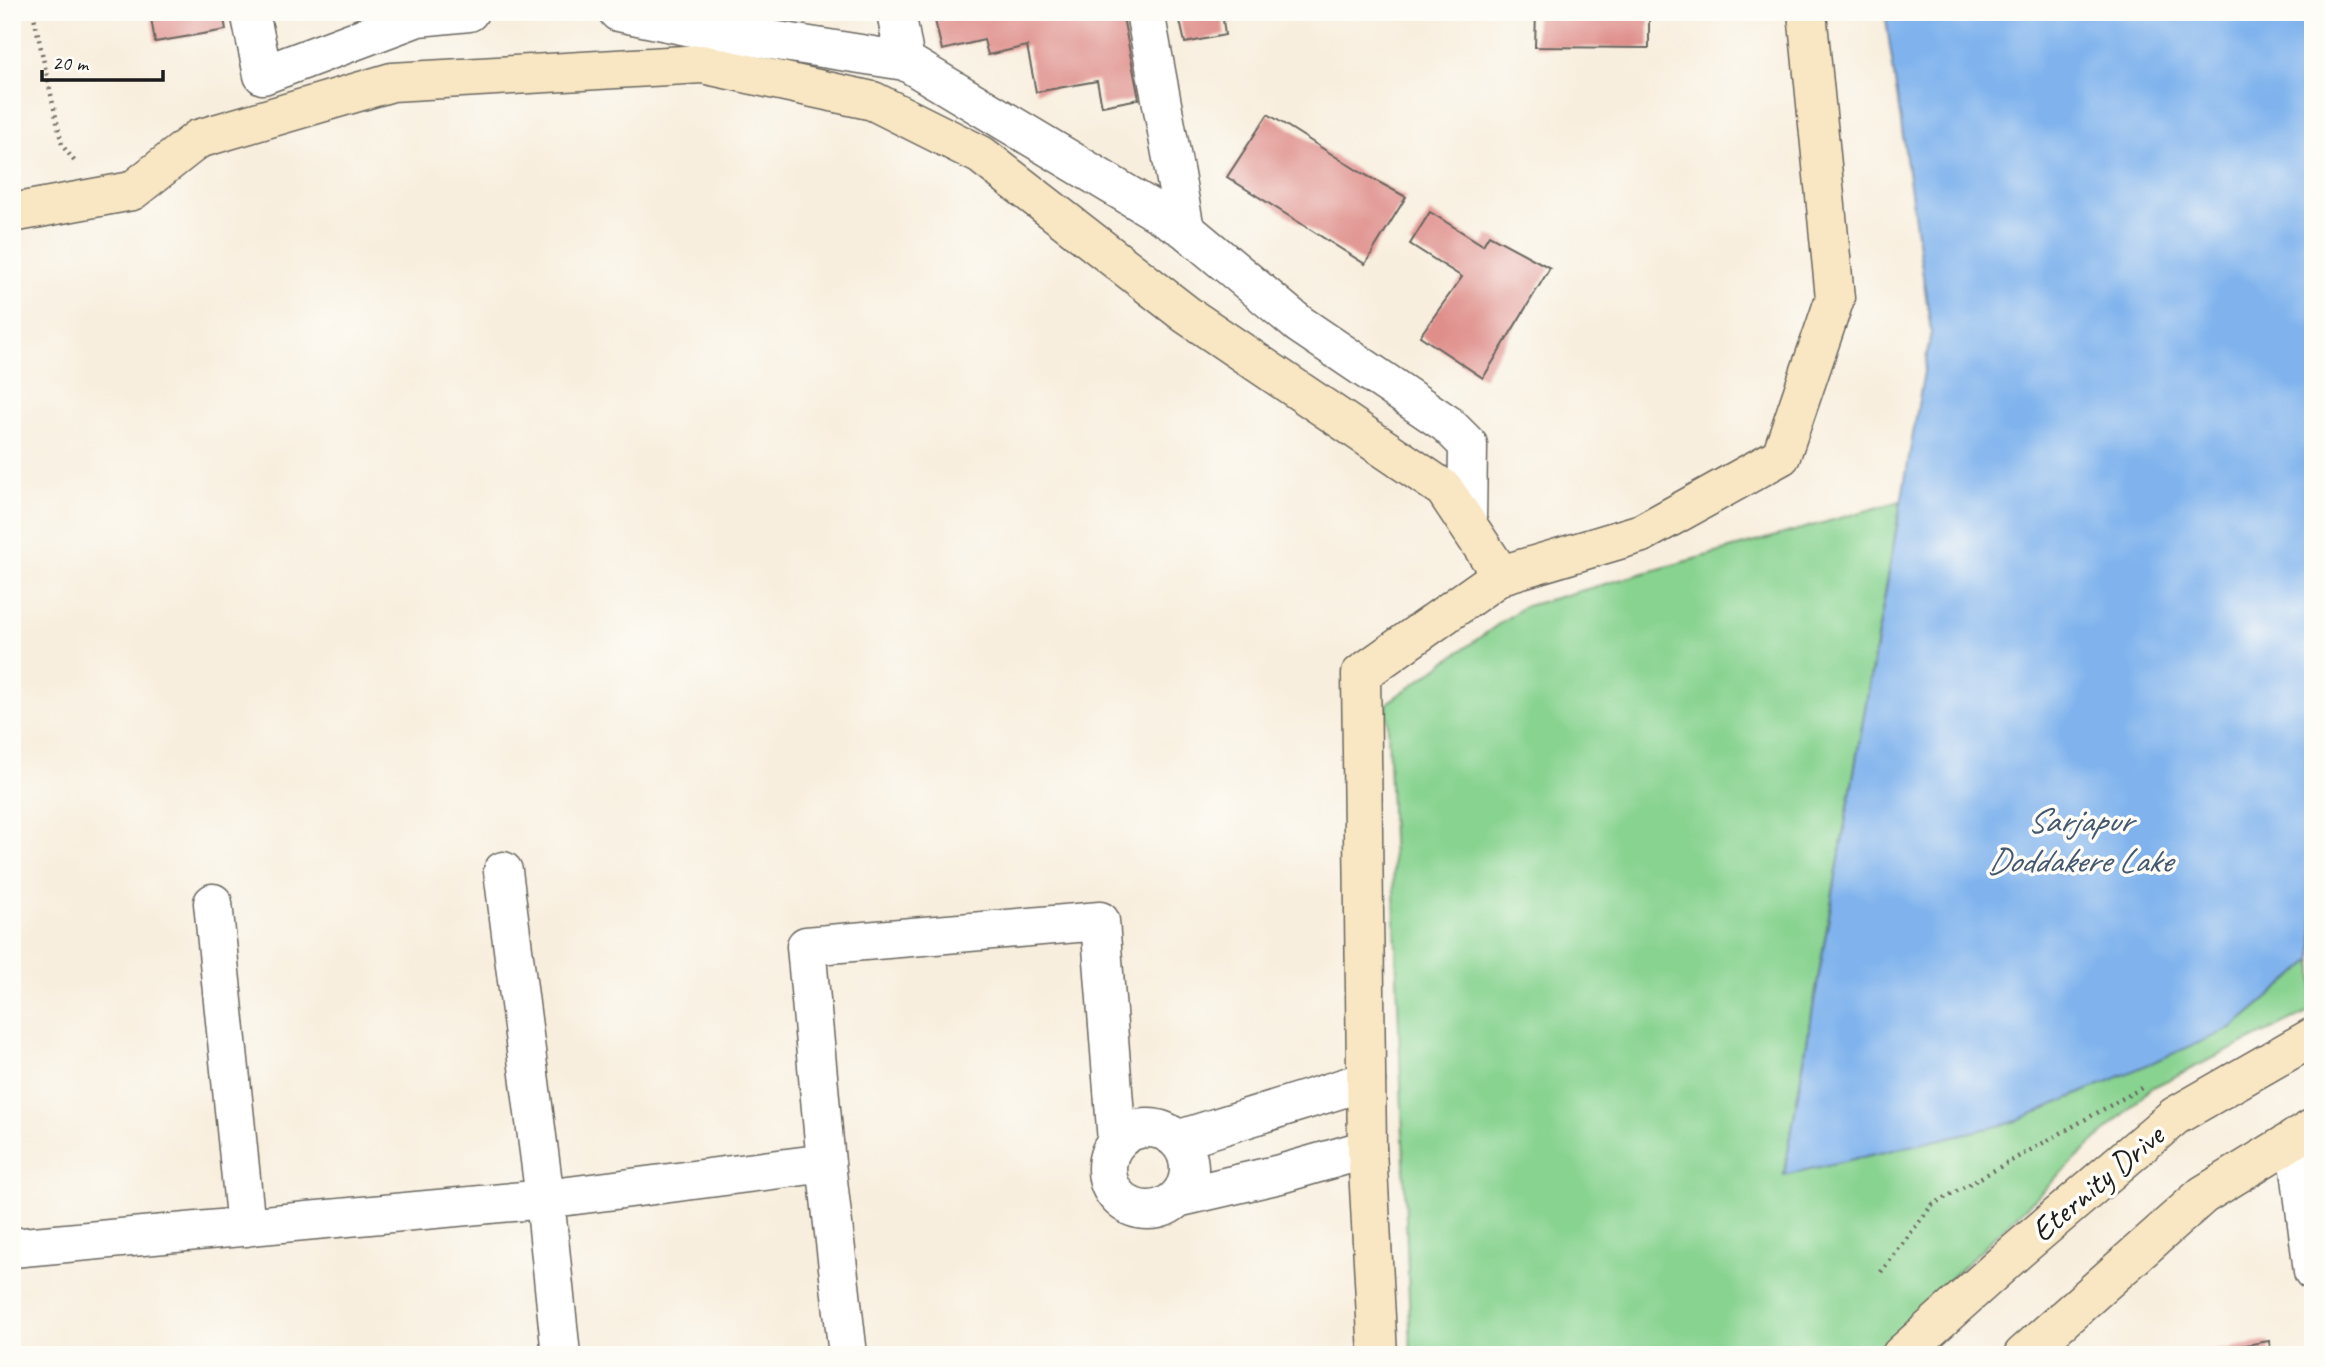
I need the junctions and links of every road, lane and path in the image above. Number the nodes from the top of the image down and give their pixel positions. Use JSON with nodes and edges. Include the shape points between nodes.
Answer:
{"nodes":[{"id":1,"x":33,"y":12,"type":"edge"},
{"id":2,"x":250,"y":12,"type":"edge"},
{"id":3,"x":618,"y":12,"type":"edge"},
{"id":4,"x":896,"y":12,"type":"edge"},
{"id":5,"x":1145,"y":12,"type":"edge"},
{"id":6,"x":1807,"y":12,"type":"edge"},
{"id":7,"x":460,"y":13,"type":"edge"},
{"id":8,"x":659,"y":16,"type":"edge"},
{"id":9,"x":905,"y":61,"type":"junction"},
{"id":10,"x":101,"y":197,"type":"junction"},
{"id":11,"x":12,"y":213,"type":"edge"},
{"id":12,"x":1185,"y":229,"type":"junction"},
{"id":13,"x":1467,"y":523,"type":"junction"},
{"id":14,"x":1501,"y":575,"type":"junction"},
{"id":15,"x":503,"y":871,"type":"dead end"},
{"id":16,"x":213,"y":903,"type":"dead end"},
{"id":17,"x":2313,"y":1037,"type":"edge"},
{"id":18,"x":1366,"y":1081,"type":"junction"},
{"id":19,"x":2146,"y":1086,"type":"dead end"},
{"id":20,"x":2304,"y":1133,"type":"edge"},
{"id":21,"x":1177,"y":1140,"type":"junction"},
{"id":22,"x":1117,"y":1142,"type":"junction"},
{"id":23,"x":1367,"y":1149,"type":"junction"},
{"id":24,"x":827,"y":1163,"type":"junction"},
{"id":25,"x":1177,"y":1198,"type":"junction"},
{"id":26,"x":545,"y":1199,"type":"junction"},
{"id":27,"x":246,"y":1227,"type":"junction"},
{"id":28,"x":12,"y":1248,"type":"edge"},
{"id":29,"x":2313,"y":1271,"type":"edge"},
{"id":30,"x":1881,"y":1272,"type":"dead end"},
{"id":31,"x":2035,"y":1350,"type":"edge"},
{"id":32,"x":561,"y":1355,"type":"edge"},
{"id":33,"x":848,"y":1355,"type":"edge"},
{"id":34,"x":1378,"y":1355,"type":"edge"},
{"id":35,"x":1901,"y":1355,"type":"edge"}],
"edges":[{"from":1,"to":10,"type":"path","via":[[62,145]]},
{"from":2,"to":7,"type":"street","via":[[263,75],[418,17]]},
{"from":3,"to":8,"type":"street"},
{"from":4,"to":9,"type":"street"},
{"from":5,"to":12,"type":"street"},
{"from":6,"to":14,"type":"street","via":[[1835,298],[1781,456],[1642,533]]},
{"from":8,"to":9,"type":"street"},
{"from":9,"to":12,"type":"street"},
{"from":10,"to":11,"type":"street"},
{"from":10,"to":13,"type":"street","via":[[132,191],[198,138],[392,82],[702,64],[873,101],[981,155],[1187,315],[1444,489]]},
{"from":12,"to":13,"type":"street","via":[[1299,324],[1447,424],[1468,445]]},
{"from":13,"to":14,"type":"street"},
{"from":14,"to":18,"type":"street","via":[[1362,674]]},
{"from":15,"to":26,"type":"street"},
{"from":16,"to":27,"type":"street"},
{"from":17,"to":35,"type":"street","name":"Eternity Drive","via":[[2175,1116]]},
{"from":18,"to":21,"type":"street"},
{"from":18,"to":23,"type":"street"},
{"from":19,"to":30,"type":"path","via":[[1932,1205]]},
{"from":20,"to":29,"type":"street"},
{"from":20,"to":31,"type":"street","via":[[2203,1195]]},
{"from":21,"to":22,"type":"street","via":[[1154,1128],[1128,1133]]},
{"from":21,"to":25,"type":"street","via":[[1189,1163],[1185,1188]]},
{"from":22,"to":24,"type":"street","via":[[1100,921],[806,946]]},
{"from":22,"to":25,"type":"street","via":[[1107,1167],[1115,1194],[1139,1209],[1153,1210]]},
{"from":23,"to":25,"type":"street"},
{"from":23,"to":34,"type":"street"},
{"from":24,"to":26,"type":"street"},
{"from":24,"to":33,"type":"street"},
{"from":26,"to":27,"type":"street"},
{"from":26,"to":32,"type":"street"},
{"from":27,"to":28,"type":"street"}]}
